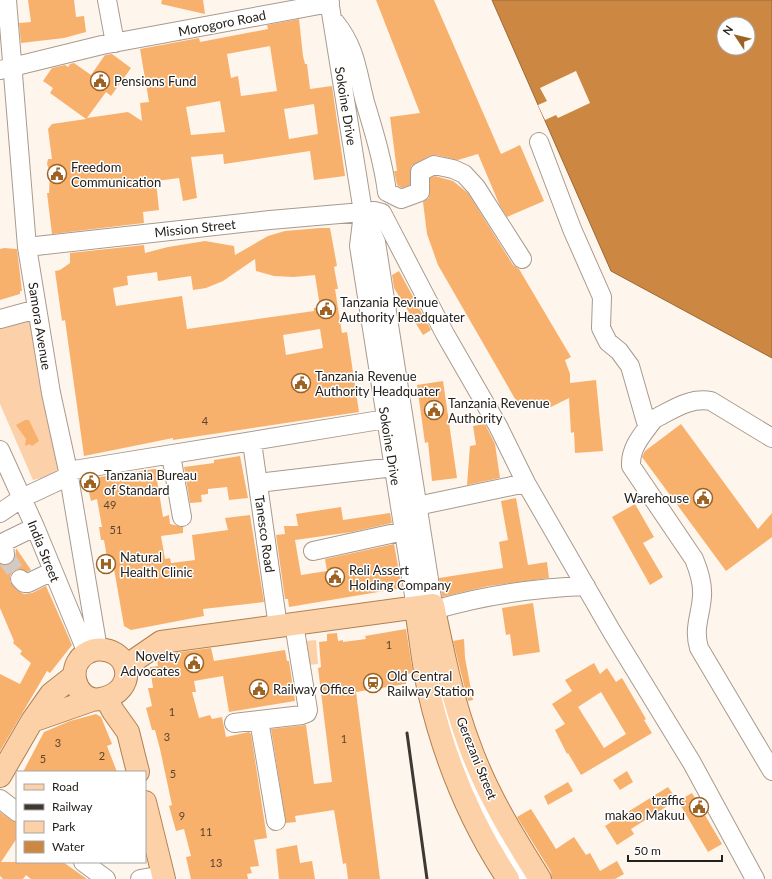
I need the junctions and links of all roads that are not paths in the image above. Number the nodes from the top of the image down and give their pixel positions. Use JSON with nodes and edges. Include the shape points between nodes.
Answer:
{"nodes":[{"id":1,"x":107,"y":0,"type":"edge"},
{"id":2,"x":5,"y":2,"type":"edge"},
{"id":3,"x":330,"y":7,"type":"edge"},
{"id":4,"x":115,"y":44,"type":"junction"},
{"id":5,"x":7,"y":68,"type":"edge"},
{"id":6,"x":539,"y":142,"type":"dead end"},
{"id":7,"x":363,"y":212,"type":"junction"},
{"id":8,"x":27,"y":248,"type":"junction"},
{"id":9,"x":522,"y":259,"type":"dead end"},
{"id":10,"x":37,"y":309,"type":"junction"},
{"id":11,"x":0,"y":319,"type":"edge"},
{"id":12,"x":386,"y":419,"type":"junction"},
{"id":13,"x":654,"y":419,"type":"junction"},
{"id":14,"x":772,"y":438,"type":"edge"},
{"id":15,"x":252,"y":442,"type":"junction"},
{"id":16,"x":0,"y":450,"type":"edge"},
{"id":17,"x":171,"y":455,"type":"junction"},
{"id":18,"x":394,"y":467,"type":"junction"},
{"id":19,"x":69,"y":474,"type":"junction"},
{"id":20,"x":258,"y":483,"type":"junction"},
{"id":21,"x":526,"y":483,"type":"junction"},
{"id":22,"x":22,"y":498,"type":"junction"},
{"id":23,"x":417,"y":506,"type":"junction"},
{"id":24,"x":0,"y":513,"type":"edge"},
{"id":25,"x":182,"y":516,"type":"dead end"},
{"id":26,"x":35,"y":528,"type":"junction"},
{"id":27,"x":404,"y":531,"type":"junction"},
{"id":28,"x":3,"y":548,"type":"edge"},
{"id":29,"x":313,"y":551,"type":"dead end"},
{"id":30,"x":52,"y":571,"type":"junction"},
{"id":31,"x":20,"y":579,"type":"dead end"},
{"id":32,"x":586,"y":586,"type":"junction"},
{"id":33,"x":427,"y":607,"type":"junction"},
{"id":34,"x":286,"y":625,"type":"junction"},
{"id":35,"x":92,"y":651,"type":"junction"},
{"id":36,"x":126,"y":666,"type":"junction"},
{"id":37,"x":74,"y":676,"type":"junction"},
{"id":38,"x":106,"y":696,"type":"junction"},
{"id":39,"x":259,"y":720,"type":"junction"},
{"id":40,"x":32,"y":721,"type":"junction"},
{"id":41,"x":234,"y":723,"type":"dead end"},
{"id":42,"x":138,"y":771,"type":"edge"},
{"id":43,"x":772,"y":771,"type":"edge"},
{"id":44,"x":0,"y":776,"type":"edge"},
{"id":45,"x":0,"y":799,"type":"edge"},
{"id":46,"x":146,"y":806,"type":"edge"},
{"id":47,"x":16,"y":811,"type":"edge"},
{"id":48,"x":276,"y":821,"type":"dead end"},
{"id":49,"x":84,"y":863,"type":"edge"},
{"id":50,"x":163,"y":877,"type":"edge"},
{"id":51,"x":106,"y":879,"type":"edge"},
{"id":52,"x":140,"y":879,"type":"edge"},
{"id":53,"x":508,"y":879,"type":"edge"},
{"id":54,"x":524,"y":879,"type":"edge"},
{"id":55,"x":540,"y":879,"type":"edge"},
{"id":56,"x":755,"y":879,"type":"edge"}],
"edges":[{"from":1,"to":4,"type":"street"},
{"from":2,"to":5,"type":"street","name":"Samora Avenue"},
{"from":3,"to":4,"type":"street","name":"Morogoro Road"},
{"from":3,"to":7,"type":"street","name":"Sokoine Drive"},
{"from":3,"to":9,"type":"street","via":[[354,57],[383,164],[387,192],[401,199],[420,192],[420,172],[434,165],[464,174],[476,187]]},
{"from":4,"to":5,"type":"street","name":"Morogoro Road"},
{"from":5,"to":8,"type":"street","name":"Samora Avenue"},
{"from":6,"to":13,"type":"street","via":[[572,229],[602,297],[601,328],[608,342],[619,351],[630,366],[646,422]]},
{"from":7,"to":8,"type":"street","name":"Mission Street","via":[[247,222]]},
{"from":7,"to":12,"type":"street","name":"Sokoine Drive","via":[[359,246]]},
{"from":7,"to":21,"type":"street","name":"Mission Street","via":[[382,213],[445,334],[498,426]]},
{"from":7,"to":23,"type":"street","name":"Sokoine Drive","via":[[376,242]]},
{"from":8,"to":10,"type":"street","name":"Samora Avenue"},
{"from":10,"to":11,"type":"street"},
{"from":10,"to":19,"type":"street","name":"Samora Avenue","via":[[51,393]]},
{"from":12,"to":15,"type":"street"},
{"from":12,"to":18,"type":"street","name":"Sokoine Drive"},
{"from":13,"to":14,"type":"street","via":[[701,399],[711,401]]},
{"from":13,"to":43,"type":"street","via":[[634,447],[631,466],[694,559],[701,575],[696,636],[699,648]]},
{"from":15,"to":17,"type":"street"},
{"from":15,"to":20,"type":"street","name":"Tanesco Road"},
{"from":16,"to":22,"type":"street","name":"India Street"},
{"from":17,"to":19,"type":"street"},
{"from":17,"to":25,"type":"street"},
{"from":18,"to":20,"type":"street"},
{"from":18,"to":27,"type":"street","name":"Sokoine Drive"},
{"from":19,"to":22,"type":"street"},
{"from":19,"to":35,"type":"street","name":"Samora Avenue"},
{"from":20,"to":34,"type":"street","name":"Tanesco Road"},
{"from":21,"to":23,"type":"street"},
{"from":21,"to":32,"type":"street"},
{"from":22,"to":24,"type":"street"},
{"from":22,"to":26,"type":"street","name":"India Street"},
{"from":23,"to":33,"type":"street","name":"Sokoine Drive"},
{"from":26,"to":28,"type":"street","via":[[6,541]]},
{"from":26,"to":30,"type":"street","name":"India Street"},
{"from":27,"to":29,"type":"street"},
{"from":27,"to":33,"type":"street","name":"Sokoine Drive"},
{"from":30,"to":31,"type":"street","via":[[28,583]]},
{"from":30,"to":35,"type":"street","name":"India Street"},
{"from":32,"to":33,"type":"street","via":[[508,593]]},
{"from":32,"to":56,"type":"street","via":[[692,763]]},
{"from":33,"to":34,"type":"main road"},
{"from":33,"to":53,"type":"main road","name":"Gerezani Street","via":[[429,691],[449,759],[464,797]]},
{"from":33,"to":54,"type":"street","via":[[436,668],[455,746],[490,825]]},
{"from":33,"to":55,"type":"main road","name":"Gerezani Street","via":[[469,745],[506,825]]},
{"from":34,"to":36,"type":"main road","via":[[161,642]]},
{"from":34,"to":39,"type":"street","name":"Tanesco Road","via":[[308,710],[302,715]]},
{"from":35,"to":36,"type":"main road","via":[[112,652]]},
{"from":35,"to":37,"type":"main road","via":[[76,664]]},
{"from":36,"to":38,"type":"main road","via":[[128,673]]},
{"from":37,"to":38,"type":"main road","via":[[79,690]]},
{"from":37,"to":40,"type":"main road","via":[[51,694]]},
{"from":38,"to":40,"type":"main road"},
{"from":38,"to":42,"type":"main road","via":[[128,732]]},
{"from":39,"to":41,"type":"street"},
{"from":39,"to":48,"type":"street"},
{"from":40,"to":44,"type":"main road"},
{"from":45,"to":47,"type":"street"},
{"from":46,"to":50,"type":"main road"},
{"from":49,"to":51,"type":"street"},
{"from":50,"to":52,"type":"street"}]}
